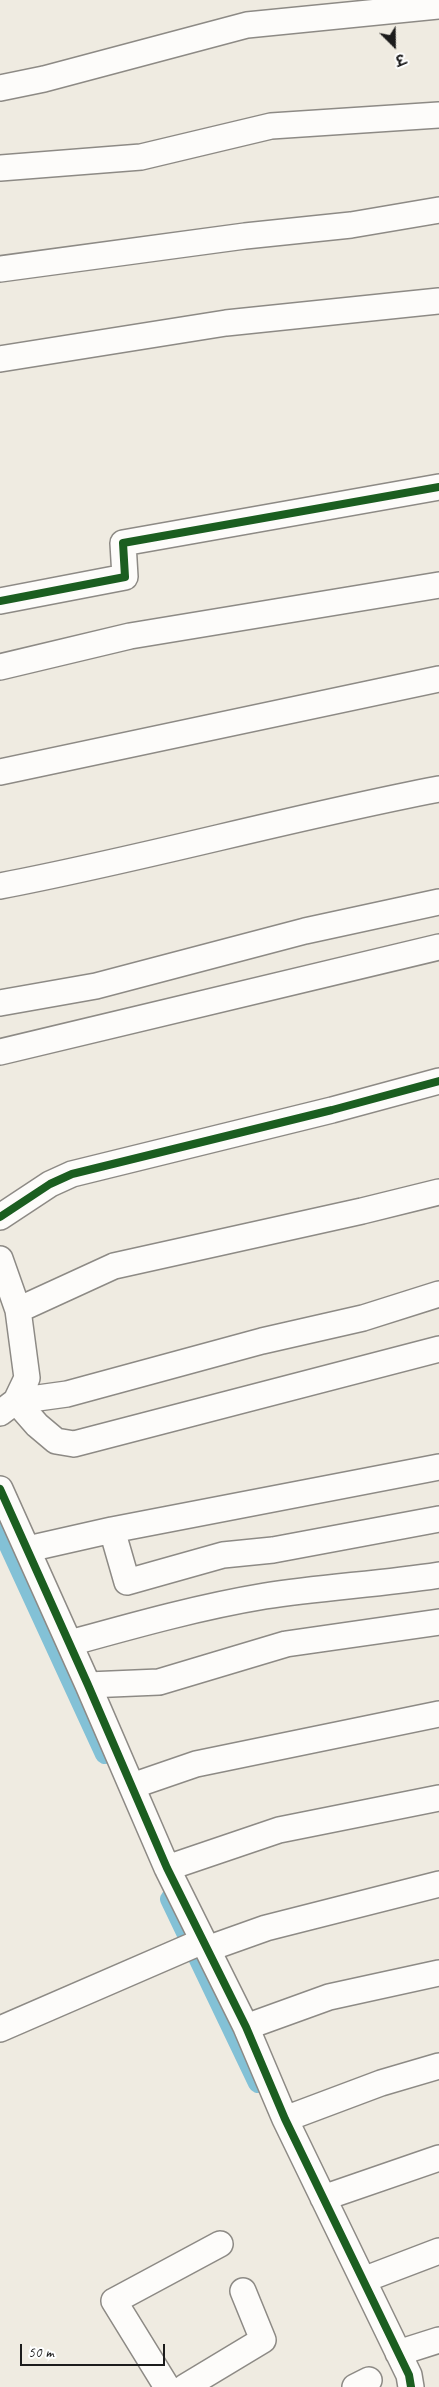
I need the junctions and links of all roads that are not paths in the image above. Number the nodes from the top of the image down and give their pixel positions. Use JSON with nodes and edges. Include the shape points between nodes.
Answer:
{"nodes":[{"id":1,"x":439,"y":6,"type":"edge"},
{"id":2,"x":0,"y":88,"type":"edge"},
{"id":3,"x":439,"y":115,"type":"edge"},
{"id":4,"x":0,"y":168,"type":"edge"},
{"id":5,"x":439,"y":210,"type":"edge"},
{"id":6,"x":0,"y":270,"type":"edge"},
{"id":7,"x":439,"y":301,"type":"edge"},
{"id":8,"x":0,"y":359,"type":"edge"},
{"id":9,"x":439,"y":487,"type":"edge"},
{"id":10,"x":439,"y":585,"type":"edge"},
{"id":11,"x":0,"y":601,"type":"edge"},
{"id":12,"x":0,"y":667,"type":"edge"},
{"id":13,"x":439,"y":678,"type":"edge"},
{"id":14,"x":0,"y":772,"type":"edge"},
{"id":15,"x":439,"y":789,"type":"edge"},
{"id":16,"x":0,"y":886,"type":"edge"},
{"id":17,"x":439,"y":902,"type":"edge"},
{"id":18,"x":439,"y":947,"type":"edge"},
{"id":19,"x":0,"y":1003,"type":"edge"},
{"id":20,"x":0,"y":1052,"type":"edge"},
{"id":21,"x":439,"y":1082,"type":"edge"},
{"id":22,"x":439,"y":1192,"type":"edge"},
{"id":23,"x":0,"y":1217,"type":"edge"},
{"id":24,"x":0,"y":1258,"type":"edge"},
{"id":25,"x":439,"y":1294,"type":"edge"},
{"id":26,"x":18,"y":1310,"type":"junction"},
{"id":27,"x":439,"y":1348,"type":"edge"},
{"id":28,"x":8,"y":1407,"type":"edge"},
{"id":29,"x":439,"y":1467,"type":"edge"},
{"id":30,"x":0,"y":1489,"type":"edge"},
{"id":31,"x":439,"y":1519,"type":"edge"},
{"id":32,"x":112,"y":1530,"type":"junction"},
{"id":33,"x":28,"y":1549,"type":"junction"},
{"id":34,"x":439,"y":1575,"type":"edge"},
{"id":35,"x":439,"y":1622,"type":"edge"},
{"id":36,"x":70,"y":1644,"type":"junction"},
{"id":37,"x":88,"y":1685,"type":"junction"},
{"id":38,"x":439,"y":1714,"type":"edge"},
{"id":39,"x":132,"y":1786,"type":"junction"},
{"id":40,"x":439,"y":1798,"type":"edge"},
{"id":41,"x":167,"y":1868,"type":"junction"},
{"id":42,"x":439,"y":1884,"type":"edge"},
{"id":43,"x":198,"y":1946,"type":"junction"},
{"id":44,"x":439,"y":1973,"type":"edge"},
{"id":45,"x":246,"y":2027,"type":"junction"},
{"id":46,"x":0,"y":2029,"type":"edge"},
{"id":47,"x":439,"y":2066,"type":"edge"},
{"id":48,"x":285,"y":2119,"type":"junction"},
{"id":49,"x":439,"y":2158,"type":"edge"},
{"id":50,"x":323,"y":2198,"type":"junction"},
{"id":51,"x":220,"y":2244,"type":"dead end"},
{"id":52,"x":439,"y":2251,"type":"edge"},
{"id":53,"x":363,"y":2280,"type":"junction"},
{"id":54,"x":243,"y":2290,"type":"dead end"},
{"id":55,"x":439,"y":2340,"type":"edge"},
{"id":56,"x":398,"y":2353,"type":"junction"},
{"id":57,"x":167,"y":2387,"type":"edge"},
{"id":58,"x":185,"y":2387,"type":"edge"},
{"id":59,"x":411,"y":2387,"type":"edge"}],
"edges":[{"from":1,"to":2,"type":"street","via":[[247,26]]},
{"from":3,"to":4,"type":"street","via":[[272,126],[141,157]]},
{"from":5,"to":6,"type":"street","via":[[351,225],[245,236]]},
{"from":7,"to":8,"type":"street","via":[[226,323]]},
{"from":9,"to":11,"type":"street","via":[[124,543],[125,577]]},
{"from":10,"to":12,"type":"street","via":[[130,636]]},
{"from":13,"to":14,"type":"street"},
{"from":15,"to":16,"type":"street","via":[[245,831],[91,869]]},
{"from":17,"to":19,"type":"street","via":[[305,931],[96,986]]},
{"from":18,"to":20,"type":"street"},
{"from":21,"to":23,"type":"street","via":[[72,1174],[50,1184]]},
{"from":22,"to":26,"type":"street","via":[[114,1266]]},
{"from":24,"to":26,"type":"street"},
{"from":25,"to":28,"type":"street","via":[[363,1318]]},
{"from":26,"to":28,"type":"street","via":[[27,1378]]},
{"from":27,"to":28,"type":"street","via":[[74,1444],[56,1440]]},
{"from":29,"to":32,"type":"street"},
{"from":30,"to":33,"type":"street"},
{"from":31,"to":32,"type":"street","via":[[273,1550],[223,1555],[126,1582]]},
{"from":32,"to":33,"type":"street"},
{"from":33,"to":36,"type":"street"},
{"from":34,"to":36,"type":"street","via":[[266,1596],[196,1609]]},
{"from":35,"to":37,"type":"street","via":[[286,1644],[159,1682]]},
{"from":36,"to":37,"type":"street"},
{"from":37,"to":39,"type":"street"},
{"from":38,"to":39,"type":"street","via":[[196,1764]]},
{"from":39,"to":41,"type":"street"},
{"from":40,"to":41,"type":"street","via":[[279,1830]]},
{"from":41,"to":43,"type":"street"},
{"from":42,"to":43,"type":"street"},
{"from":43,"to":45,"type":"street"},
{"from":43,"to":46,"type":"street"},
{"from":44,"to":45,"type":"street","via":[[329,1997]]},
{"from":45,"to":48,"type":"street"},
{"from":47,"to":48,"type":"street","via":[[381,2083]]},
{"from":48,"to":50,"type":"street"},
{"from":49,"to":50,"type":"street"},
{"from":50,"to":53,"type":"street"},
{"from":51,"to":57,"type":"street","via":[[114,2301]]},
{"from":52,"to":53,"type":"street"},
{"from":53,"to":56,"type":"street"},
{"from":54,"to":58,"type":"street","via":[[264,2340]]},
{"from":55,"to":56,"type":"street"},
{"from":56,"to":59,"type":"street"}]}
